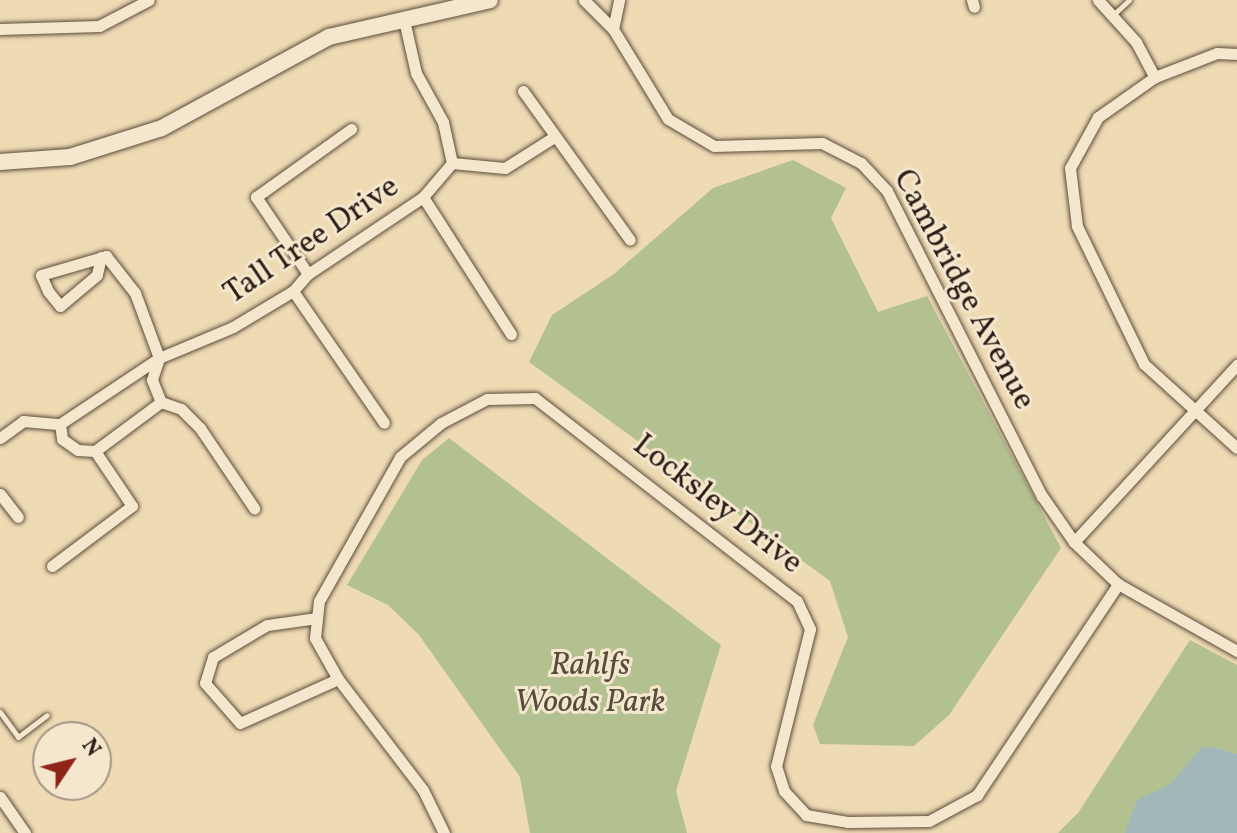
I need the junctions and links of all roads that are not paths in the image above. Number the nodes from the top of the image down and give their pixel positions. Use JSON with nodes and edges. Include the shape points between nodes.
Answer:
{"nodes":[{"id":1,"x":149,"y":0,"type":"edge"},
{"id":2,"x":584,"y":0,"type":"edge"},
{"id":3,"x":619,"y":0,"type":"edge"},
{"id":4,"x":1098,"y":0,"type":"edge"},
{"id":5,"x":1129,"y":0,"type":"edge"},
{"id":6,"x":478,"y":1,"type":"edge"},
{"id":7,"x":1112,"y":16,"type":"junction"},
{"id":8,"x":404,"y":20,"type":"junction"},
{"id":9,"x":0,"y":29,"type":"edge"},
{"id":10,"x":613,"y":29,"type":"junction"},
{"id":11,"x":1237,"y":54,"type":"edge"},
{"id":12,"x":1155,"y":77,"type":"junction"},
{"id":13,"x":523,"y":91,"type":"dead end"},
{"id":14,"x":351,"y":129,"type":"dead end"},
{"id":15,"x":554,"y":137,"type":"junction"},
{"id":16,"x":0,"y":162,"type":"edge"},
{"id":17,"x":452,"y":163,"type":"junction"},
{"id":18,"x":423,"y":197,"type":"junction"},
{"id":19,"x":630,"y":240,"type":"dead end"},
{"id":20,"x":101,"y":257,"type":"junction"},
{"id":21,"x":308,"y":274,"type":"junction"},
{"id":22,"x":293,"y":291,"type":"junction"},
{"id":23,"x":511,"y":334,"type":"dead end"},
{"id":24,"x":159,"y":358,"type":"junction"},
{"id":25,"x":1237,"y":365,"type":"edge"},
{"id":26,"x":161,"y":402,"type":"junction"},
{"id":27,"x":1197,"y":413,"type":"junction"},
{"id":28,"x":384,"y":423,"type":"dead end"},
{"id":29,"x":60,"y":424,"type":"junction"},
{"id":30,"x":0,"y":438,"type":"edge"},
{"id":31,"x":1237,"y":448,"type":"edge"},
{"id":32,"x":95,"y":451,"type":"junction"},
{"id":33,"x":0,"y":494,"type":"edge"},
{"id":34,"x":254,"y":508,"type":"dead end"},
{"id":35,"x":18,"y":517,"type":"dead end"},
{"id":36,"x":1074,"y":542,"type":"junction"},
{"id":37,"x":52,"y":566,"type":"dead end"},
{"id":38,"x":1118,"y":584,"type":"junction"},
{"id":39,"x":317,"y":618,"type":"junction"},
{"id":40,"x":1237,"y":651,"type":"edge"},
{"id":41,"x":338,"y":679,"type":"junction"},
{"id":42,"x":0,"y":712,"type":"edge"},
{"id":43,"x":47,"y":715,"type":"dead end"},
{"id":44,"x":3,"y":720,"type":"edge"},
{"id":45,"x":0,"y":797,"type":"edge"},
{"id":46,"x":25,"y":833,"type":"edge"},
{"id":47,"x":444,"y":833,"type":"edge"}],
"edges":[{"from":1,"to":9,"type":"street","via":[[99,26]]},
{"from":2,"to":10,"type":"street","name":"Cambridge Avenue"},
{"from":3,"to":10,"type":"street"},
{"from":4,"to":7,"type":"street"},
{"from":5,"to":7,"type":"lane"},
{"from":6,"to":8,"type":"main road"},
{"from":7,"to":12,"type":"street"},
{"from":8,"to":16,"type":"main road","via":[[329,37],[162,128],[70,157]]},
{"from":8,"to":17,"type":"street","via":[[416,73],[443,122]]},
{"from":10,"to":36,"type":"street","name":"Cambridge Avenue","via":[[668,119],[714,146],[822,143],[861,163],[887,191],[1042,496]]},
{"from":11,"to":12,"type":"street","via":[[1217,53]]},
{"from":12,"to":27,"type":"street","via":[[1098,117],[1070,168],[1073,197],[1077,226],[1144,364]]},
{"from":13,"to":15,"type":"street"},
{"from":14,"to":21,"type":"street","via":[[256,197]]},
{"from":15,"to":17,"type":"street","via":[[505,168]]},
{"from":15,"to":19,"type":"street"},
{"from":17,"to":18,"type":"street","name":"Tall Tree Drive"},
{"from":18,"to":21,"type":"street","name":"Tall Tree Drive"},
{"from":18,"to":23,"type":"street"},
{"from":20,"to":20,"type":"street","via":[[41,275],[60,306],[97,275]]},
{"from":20,"to":24,"type":"street","via":[[106,256],[135,293]]},
{"from":21,"to":22,"type":"street","name":"Tall Tree Drive"},
{"from":22,"to":24,"type":"street","name":"Tall Tree Drive","via":[[233,327]]},
{"from":22,"to":28,"type":"street"},
{"from":24,"to":26,"type":"street","via":[[152,380]]},
{"from":24,"to":29,"type":"street","name":"Tall Tree Drive"},
{"from":25,"to":27,"type":"street"},
{"from":26,"to":32,"type":"street"},
{"from":26,"to":34,"type":"street","via":[[181,409],[200,428]]},
{"from":27,"to":31,"type":"street"},
{"from":27,"to":36,"type":"street"},
{"from":29,"to":30,"type":"street","via":[[23,421]]},
{"from":29,"to":32,"type":"street","via":[[62,439],[78,450]]},
{"from":32,"to":37,"type":"street","via":[[132,506]]},
{"from":33,"to":35,"type":"street"},
{"from":36,"to":38,"type":"street","name":"Cambridge Avenue"},
{"from":38,"to":39,"type":"street","name":"Locksley Drive","via":[[977,795],[929,821],[848,822],[806,815],[791,799],[776,766],[810,629],[797,601],[535,398],[487,399],[441,423],[400,457],[319,601]]},
{"from":38,"to":40,"type":"street","name":"Cambridge Avenue"},
{"from":39,"to":41,"type":"street","via":[[315,638]]},
{"from":39,"to":41,"type":"street","via":[[267,625],[213,657],[205,683],[240,723]]},
{"from":41,"to":47,"type":"street","via":[[423,790]]},
{"from":42,"to":44,"type":"lane"},
{"from":43,"to":44,"type":"lane","via":[[18,737]]},
{"from":45,"to":46,"type":"street"}]}
